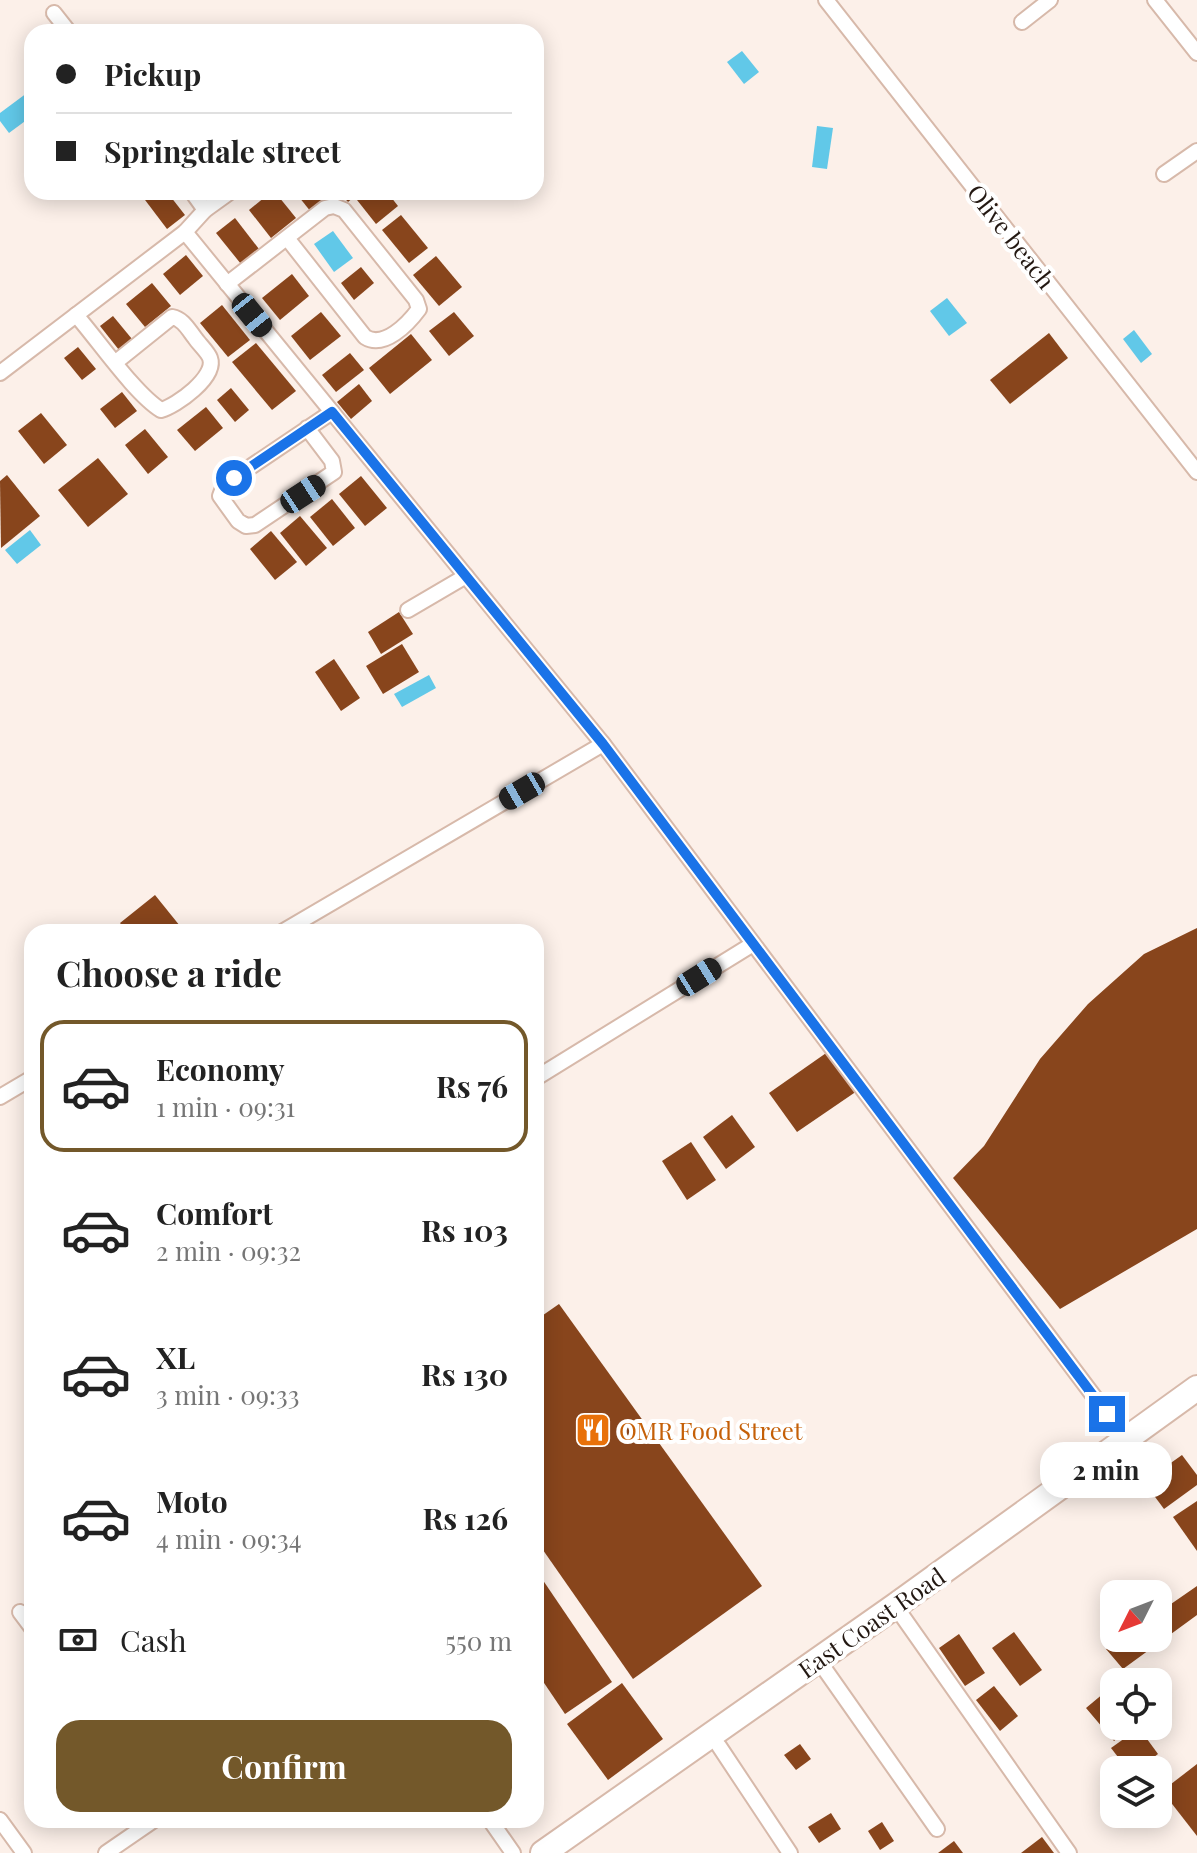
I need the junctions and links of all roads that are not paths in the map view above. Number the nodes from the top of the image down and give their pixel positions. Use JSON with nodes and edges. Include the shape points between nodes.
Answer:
{"nodes":[{"id":1,"x":826,"y":0,"type":"edge"},
{"id":2,"x":1050,"y":0,"type":"edge"},
{"id":3,"x":1155,"y":0,"type":"edge"},
{"id":4,"x":54,"y":13,"type":"dead end"},
{"id":5,"x":1022,"y":22,"type":"dead end"},
{"id":6,"x":63,"y":24,"type":"edge"},
{"id":7,"x":1197,"y":53,"type":"edge"},
{"id":8,"x":1197,"y":151,"type":"edge"},
{"id":9,"x":1164,"y":174,"type":"dead end"},
{"id":10,"x":198,"y":200,"type":"edge"},
{"id":11,"x":219,"y":200,"type":"edge"},
{"id":12,"x":205,"y":210,"type":"junction"},
{"id":13,"x":185,"y":232,"type":"junction"},
{"id":14,"x":287,"y":238,"type":"junction"},
{"id":15,"x":227,"y":284,"type":"junction"},
{"id":16,"x":76,"y":315,"type":"junction"},
{"id":17,"x":116,"y":362,"type":"junction"},
{"id":18,"x":0,"y":373,"type":"edge"},
{"id":19,"x":332,"y":412,"type":"junction"},
{"id":20,"x":307,"y":428,"type":"junction"},
{"id":21,"x":1197,"y":472,"type":"edge"},
{"id":22,"x":466,"y":576,"type":"junction"},
{"id":23,"x":408,"y":610,"type":"dead end"},
{"id":24,"x":603,"y":744,"type":"junction"},
{"id":25,"x":296,"y":924,"type":"edge"},
{"id":26,"x":753,"y":944,"type":"junction"},
{"id":27,"x":544,"y":1073,"type":"edge"},
{"id":28,"x":24,"y":1083,"type":"edge"},
{"id":29,"x":0,"y":1097,"type":"edge"},
{"id":30,"x":1197,"y":1388,"type":"edge"},
{"id":31,"x":1197,"y":1405,"type":"edge"},
{"id":32,"x":1126,"y":1439,"type":"junction"},
{"id":33,"x":20,"y":1612,"type":"dead end"},
{"id":34,"x":24,"y":1617,"type":"edge"},
{"id":35,"x":903,"y":1617,"type":"junction"},
{"id":36,"x":826,"y":1671,"type":"junction"},
{"id":37,"x":719,"y":1746,"type":"junction"},
{"id":38,"x":0,"y":1820,"type":"edge"},
{"id":39,"x":142,"y":1828,"type":"edge"},
{"id":40,"x":496,"y":1828,"type":"edge"},
{"id":41,"x":937,"y":1829,"type":"dead end"},
{"id":42,"x":24,"y":1853,"type":"edge"},
{"id":43,"x":106,"y":1853,"type":"edge"},
{"id":44,"x":513,"y":1853,"type":"edge"},
{"id":45,"x":543,"y":1853,"type":"edge"},
{"id":46,"x":570,"y":1853,"type":"edge"},
{"id":47,"x":790,"y":1853,"type":"edge"},
{"id":48,"x":1069,"y":1853,"type":"edge"}],
"edges":[{"from":1,"to":21,"type":"street","name":"Olive beach"},
{"from":2,"to":5,"type":"street"},
{"from":3,"to":7,"type":"street"},
{"from":4,"to":6,"type":"street"},
{"from":8,"to":9,"type":"street"},
{"from":10,"to":12,"type":"street"},
{"from":11,"to":12,"type":"street"},
{"from":12,"to":13,"type":"street"},
{"from":13,"to":15,"type":"street"},
{"from":13,"to":16,"type":"street"},
{"from":14,"to":14,"type":"street","via":[[373,342],[383,341],[419,309],[344,210],[325,208]]},
{"from":14,"to":15,"type":"street"},
{"from":15,"to":19,"type":"street"},
{"from":16,"to":17,"type":"street"},
{"from":16,"to":18,"type":"street"},
{"from":17,"to":17,"type":"street","via":[[161,410],[171,407],[211,369],[210,359],[182,321],[172,317]]},
{"from":19,"to":20,"type":"street"},
{"from":19,"to":22,"type":"street"},
{"from":20,"to":20,"type":"street","via":[[223,488],[220,496],[238,521],[255,525],[334,472],[332,461]]},
{"from":22,"to":23,"type":"street"},
{"from":22,"to":24,"type":"street"},
{"from":24,"to":25,"type":"street"},
{"from":24,"to":26,"type":"street"},
{"from":26,"to":27,"type":"street"},
{"from":26,"to":32,"type":"street"},
{"from":28,"to":29,"type":"street"},
{"from":30,"to":32,"type":"main road","name":"East Coast Road"},
{"from":31,"to":35,"type":"main road","name":"East Coast Road"},
{"from":32,"to":45,"type":"main road","name":"East Coast Road"},
{"from":33,"to":34,"type":"street"},
{"from":35,"to":36,"type":"main road","name":"East Coast Road"},
{"from":35,"to":48,"type":"street"},
{"from":36,"to":37,"type":"main road","name":"East Coast Road"},
{"from":36,"to":41,"type":"street"},
{"from":37,"to":46,"type":"main road","name":"East Coast Road"},
{"from":37,"to":47,"type":"street"},
{"from":38,"to":42,"type":"street"},
{"from":39,"to":43,"type":"street"},
{"from":40,"to":44,"type":"street"}]}
